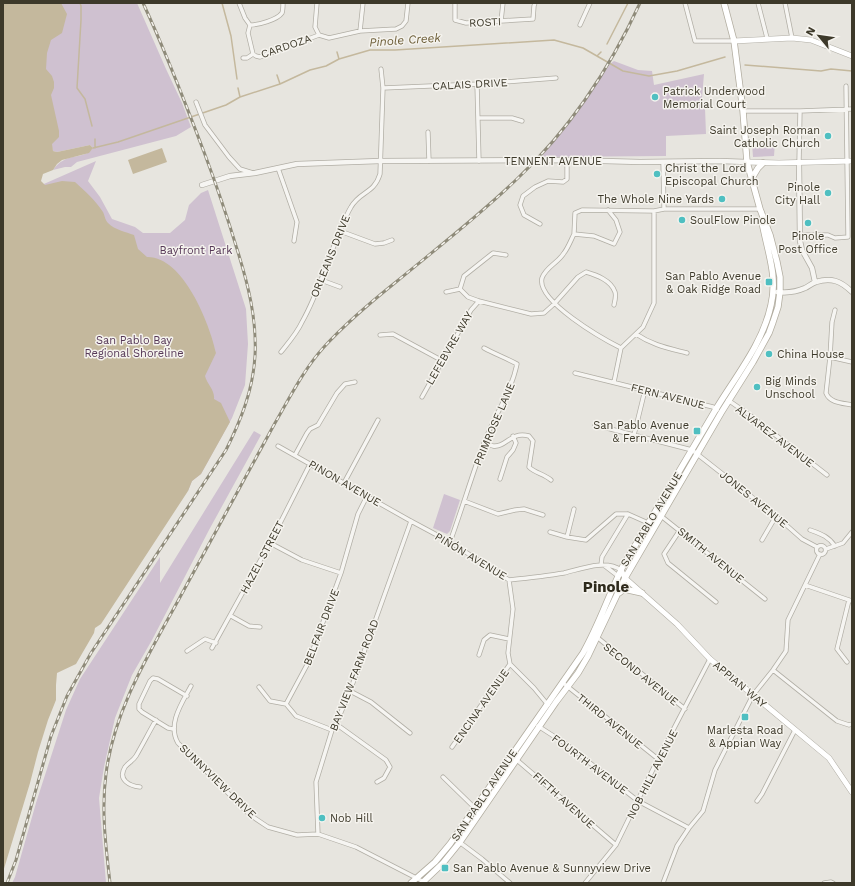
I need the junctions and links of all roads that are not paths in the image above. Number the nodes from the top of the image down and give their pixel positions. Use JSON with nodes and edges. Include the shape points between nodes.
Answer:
{"nodes":[{"id":1,"x":239,"y":3,"type":"edge"},
{"id":2,"x":283,"y":3,"type":"edge"},
{"id":3,"x":317,"y":3,"type":"edge"},
{"id":4,"x":363,"y":3,"type":"edge"},
{"id":5,"x":408,"y":3,"type":"edge"},
{"id":6,"x":455,"y":3,"type":"edge"},
{"id":7,"x":503,"y":3,"type":"edge"},
{"id":8,"x":535,"y":3,"type":"edge"},
{"id":9,"x":590,"y":3,"type":"edge"},
{"id":10,"x":685,"y":3,"type":"edge"},
{"id":11,"x":724,"y":3,"type":"edge"},
{"id":12,"x":758,"y":3,"type":"edge"},
{"id":13,"x":785,"y":3,"type":"edge"},
{"id":14,"x":501,"y":21,"type":"junction"},
{"id":15,"x":250,"y":25,"type":"junction"},
{"id":16,"x":580,"y":25,"type":"dead end"},
{"id":17,"x":360,"y":31,"type":"junction"},
{"id":18,"x":319,"y":35,"type":"junction"},
{"id":19,"x":767,"y":38,"type":"junction"},
{"id":20,"x":792,"y":38,"type":"junction"},
{"id":21,"x":734,"y":41,"type":"junction"},
{"id":22,"x":253,"y":54,"type":"junction"},
{"id":23,"x":852,"y":56,"type":"edge"},
{"id":24,"x":243,"y":58,"type":"dead end"},
{"id":25,"x":381,"y":69,"type":"dead end"},
{"id":26,"x":556,"y":78,"type":"dead end"},
{"id":27,"x":477,"y":84,"type":"junction"},
{"id":28,"x":846,"y":86,"type":"dead end"},
{"id":29,"x":383,"y":88,"type":"junction"},
{"id":30,"x":196,"y":102,"type":"dead end"},
{"id":31,"x":847,"y":109,"type":"junction"},
{"id":32,"x":852,"y":109,"type":"edge"},
{"id":33,"x":743,"y":111,"type":"junction"},
{"id":34,"x":800,"y":112,"type":"junction"},
{"id":35,"x":478,"y":118,"type":"junction"},
{"id":36,"x":522,"y":121,"type":"dead end"},
{"id":37,"x":428,"y":132,"type":"dead end"},
{"id":38,"x":567,"y":160,"type":"junction"},
{"id":39,"x":380,"y":161,"type":"junction"},
{"id":40,"x":429,"y":161,"type":"junction"},
{"id":41,"x":479,"y":161,"type":"junction"},
{"id":42,"x":850,"y":161,"type":"edge"},
{"id":43,"x":663,"y":162,"type":"junction"},
{"id":44,"x":747,"y":162,"type":"junction"},
{"id":45,"x":799,"y":162,"type":"junction"},
{"id":46,"x":762,"y":163,"type":"junction"},
{"id":47,"x":278,"y":168,"type":"junction"},
{"id":48,"x":255,"y":173,"type":"junction"},
{"id":49,"x":752,"y":178,"type":"junction"},
{"id":50,"x":202,"y":185,"type":"dead end"},
{"id":51,"x":664,"y":209,"type":"junction"},
{"id":52,"x":760,"y":209,"type":"junction"},
{"id":53,"x":608,"y":210,"type":"junction"},
{"id":54,"x":654,"y":211,"type":"junction"},
{"id":55,"x":540,"y":224,"type":"dead end"},
{"id":56,"x":340,"y":231,"type":"junction"},
{"id":57,"x":574,"y":234,"type":"junction"},
{"id":58,"x":800,"y":235,"type":"junction"},
{"id":59,"x":392,"y":240,"type":"dead end"},
{"id":60,"x":294,"y":241,"type":"dead end"},
{"id":61,"x":506,"y":255,"type":"dead end"},
{"id":62,"x":321,"y":280,"type":"junction"},
{"id":63,"x":815,"y":282,"type":"junction"},
{"id":64,"x":340,"y":287,"type":"dead end"},
{"id":65,"x":460,"y":289,"type":"junction"},
{"id":66,"x":774,"y":291,"type":"junction"},
{"id":67,"x":446,"y":292,"type":"dead end"},
{"id":68,"x":780,"y":292,"type":"junction"},
{"id":69,"x":852,"y":292,"type":"edge"},
{"id":70,"x":479,"y":301,"type":"junction"},
{"id":71,"x":554,"y":304,"type":"junction"},
{"id":72,"x":614,"y":305,"type":"dead end"},
{"id":73,"x":835,"y":310,"type":"dead end"},
{"id":74,"x":636,"y":334,"type":"junction"},
{"id":75,"x":380,"y":335,"type":"dead end"},
{"id":76,"x":484,"y":348,"type":"dead end"},
{"id":77,"x":621,"y":348,"type":"junction"},
{"id":78,"x":281,"y":352,"type":"dead end"},
{"id":79,"x":687,"y":353,"type":"dead end"},
{"id":80,"x":830,"y":357,"type":"junction"},
{"id":81,"x":441,"y":360,"type":"junction"},
{"id":82,"x":852,"y":362,"type":"edge"},
{"id":83,"x":576,"y":373,"type":"dead end"},
{"id":84,"x":355,"y":382,"type":"dead end"},
{"id":85,"x":614,"y":382,"type":"junction"},
{"id":86,"x":645,"y":390,"type":"junction"},
{"id":87,"x":422,"y":397,"type":"dead end"},
{"id":88,"x":723,"y":397,"type":"junction"},
{"id":89,"x":729,"y":401,"type":"junction"},
{"id":90,"x":852,"y":405,"type":"edge"},
{"id":91,"x":716,"y":409,"type":"junction"},
{"id":92,"x":721,"y":412,"type":"junction"},
{"id":93,"x":378,"y":420,"type":"dead end"},
{"id":94,"x":595,"y":425,"type":"dead end"},
{"id":95,"x":634,"y":435,"type":"junction"},
{"id":96,"x":513,"y":436,"type":"junction"},
{"id":97,"x":484,"y":443,"type":"junction"},
{"id":98,"x":278,"y":446,"type":"dead end"},
{"id":99,"x":692,"y":450,"type":"junction"},
{"id":100,"x":697,"y":454,"type":"junction"},
{"id":101,"x":295,"y":455,"type":"junction"},
{"id":102,"x":310,"y":464,"type":"junction"},
{"id":103,"x":827,"y":475,"type":"dead end"},
{"id":104,"x":500,"y":479,"type":"dead end"},
{"id":105,"x":551,"y":480,"type":"dead end"},
{"id":106,"x":344,"y":483,"type":"junction"},
{"id":107,"x":367,"y":496,"type":"junction"},
{"id":108,"x":464,"y":500,"type":"junction"},
{"id":109,"x":574,"y":509,"type":"dead end"},
{"id":110,"x":656,"y":512,"type":"junction"},
{"id":111,"x":628,"y":514,"type":"junction"},
{"id":112,"x":542,"y":515,"type":"dead end"},
{"id":113,"x":661,"y":516,"type":"junction"},
{"id":114,"x":776,"y":516,"type":"junction"},
{"id":115,"x":411,"y":521,"type":"junction"},
{"id":116,"x":648,"y":523,"type":"junction"},
{"id":117,"x":655,"y":526,"type":"junction"},
{"id":118,"x":680,"y":530,"type":"junction"},
{"id":119,"x":810,"y":530,"type":"dead end"},
{"id":120,"x":550,"y":532,"type":"dead end"},
{"id":121,"x":852,"y":532,"type":"edge"},
{"id":122,"x":567,"y":537,"type":"junction"},
{"id":123,"x":762,"y":540,"type":"dead end"},
{"id":124,"x":450,"y":542,"type":"junction"},
{"id":125,"x":270,"y":543,"type":"junction"},
{"id":126,"x":835,"y":546,"type":"junction"},
{"id":127,"x":817,"y":547,"type":"junction"},
{"id":128,"x":826,"y":549,"type":"junction"},
{"id":129,"x":820,"y":554,"type":"junction"},
{"id":130,"x":603,"y":566,"type":"junction"},
{"id":131,"x":621,"y":570,"type":"junction"},
{"id":132,"x":341,"y":573,"type":"junction"},
{"id":133,"x":618,"y":576,"type":"junction"},
{"id":134,"x":625,"y":578,"type":"junction"},
{"id":135,"x":509,"y":580,"type":"junction"},
{"id":136,"x":805,"y":585,"type":"junction"},
{"id":137,"x":642,"y":593,"type":"junction"},
{"id":138,"x":616,"y":596,"type":"junction"},
{"id":139,"x":765,"y":599,"type":"dead end"},
{"id":140,"x":851,"y":600,"type":"edge"},
{"id":141,"x":716,"y":602,"type":"dead end"},
{"id":142,"x":231,"y":616,"type":"junction"},
{"id":143,"x":260,"y":627,"type":"dead end"},
{"id":144,"x":598,"y":638,"type":"junction"},
{"id":145,"x":509,"y":639,"type":"junction"},
{"id":146,"x":216,"y":643,"type":"junction"},
{"id":147,"x":212,"y":648,"type":"dead end"},
{"id":148,"x":187,"y":651,"type":"dead end"},
{"id":149,"x":479,"y":655,"type":"dead end"},
{"id":150,"x":710,"y":659,"type":"junction"},
{"id":151,"x":847,"y":662,"type":"dead end"},
{"id":152,"x":510,"y":664,"type":"junction"},
{"id":153,"x":773,"y":670,"type":"junction"},
{"id":154,"x":562,"y":682,"type":"junction"},
{"id":155,"x":192,"y":686,"type":"dead end"},
{"id":156,"x":568,"y":686,"type":"junction"},
{"id":157,"x":259,"y":687,"type":"dead end"},
{"id":158,"x":350,"y":691,"type":"junction"},
{"id":159,"x":753,"y":695,"type":"junction"},
{"id":160,"x":186,"y":696,"type":"junction"},
{"id":161,"x":286,"y":704,"type":"junction"},
{"id":162,"x":550,"y":706,"type":"junction"},
{"id":163,"x":685,"y":709,"type":"junction"},
{"id":164,"x":156,"y":720,"type":"junction"},
{"id":165,"x":533,"y":723,"type":"junction"},
{"id":166,"x":336,"y":724,"type":"junction"},
{"id":167,"x":852,"y":724,"type":"edge"},
{"id":168,"x":539,"y":727,"type":"junction"},
{"id":169,"x":173,"y":729,"type":"junction"},
{"id":170,"x":332,"y":730,"type":"junction"},
{"id":171,"x":795,"y":730,"type":"junction"},
{"id":172,"x":410,"y":732,"type":"dead end"},
{"id":173,"x":452,"y":748,"type":"dead end"},
{"id":174,"x":511,"y":755,"type":"junction"},
{"id":175,"x":517,"y":759,"type":"junction"},
{"id":176,"x":658,"y":760,"type":"junction"},
{"id":177,"x":443,"y":777,"type":"dead end"},
{"id":178,"x":377,"y":782,"type":"dead end"},
{"id":179,"x":140,"y":787,"type":"dead end"},
{"id":180,"x":852,"y":792,"type":"edge"},
{"id":181,"x":638,"y":801,"type":"junction"},
{"id":182,"x":757,"y":801,"type":"dead end"},
{"id":183,"x":475,"y":808,"type":"junction"},
{"id":184,"x":480,"y":813,"type":"junction"},
{"id":185,"x":689,"y":828,"type":"junction"},
{"id":186,"x":318,"y":834,"type":"junction"},
{"id":187,"x":454,"y":838,"type":"junction"},
{"id":188,"x":460,"y":842,"type":"junction"},
{"id":189,"x":616,"y":845,"type":"junction"},
{"id":190,"x":417,"y":878,"type":"junction"},
{"id":191,"x":424,"y":882,"type":"edge"},
{"id":192,"x":411,"y":883,"type":"edge"},
{"id":193,"x":510,"y":883,"type":"edge"},
{"id":194,"x":585,"y":883,"type":"edge"},
{"id":195,"x":663,"y":883,"type":"edge"},
{"id":196,"x":824,"y":883,"type":"edge"},
{"id":197,"x":833,"y":883,"type":"edge"}],
"edges":[{"from":1,"to":15,"type":"street"},
{"from":2,"to":15,"type":"street","via":[[283,10],[277,17]]},
{"from":3,"to":18,"type":"street","via":[[315,27]]},
{"from":4,"to":17,"type":"street"},
{"from":5,"to":17,"type":"street","via":[[406,21],[396,30]]},
{"from":6,"to":14,"type":"street","name":"ROSTI","via":[[455,20],[459,22]]},
{"from":7,"to":14,"type":"street"},
{"from":8,"to":14,"type":"street","name":"ROSTI","via":[[533,19]]},
{"from":9,"to":16,"type":"street"},
{"from":10,"to":21,"type":"street","via":[[695,41]]},
{"from":11,"to":21,"type":"main road","name":"SAN PABLO AVENUE"},
{"from":12,"to":19,"type":"street"},
{"from":13,"to":20,"type":"street"},
{"from":15,"to":22,"type":"street","via":[[248,33]]},
{"from":17,"to":18,"type":"street","via":[[329,38]]},
{"from":18,"to":22,"type":"street","name":"CARDOZA","via":[[260,57]]},
{"from":19,"to":20,"type":"main road"},
{"from":19,"to":21,"type":"main road"},
{"from":20,"to":23,"type":"main road","via":[[811,40]]},
{"from":21,"to":33,"type":"main road","name":"SAN PABLO AVENUE"},
{"from":22,"to":24,"type":"street","name":"CARDOZA"},
{"from":25,"to":29,"type":"street","name":"ORLEANS DRIVE"},
{"from":26,"to":27,"type":"street","name":"CALAIS DRIVE"},
{"from":27,"to":29,"type":"street","name":"CALAIS DRIVE"},
{"from":27,"to":35,"type":"street"},
{"from":28,"to":31,"type":"street"},
{"from":29,"to":39,"type":"street","name":"ORLEANS DRIVE"},
{"from":30,"to":48,"type":"street","via":[[205,125],[238,167]]},
{"from":31,"to":32,"type":"street"},
{"from":31,"to":34,"type":"street"},
{"from":31,"to":42,"type":"street"},
{"from":33,"to":34,"type":"street"},
{"from":33,"to":44,"type":"main road","name":"SAN PABLO AVENUE"},
{"from":34,"to":45,"type":"street"},
{"from":35,"to":36,"type":"street","via":[[512,118]]},
{"from":35,"to":41,"type":"street"},
{"from":37,"to":40,"type":"street"},
{"from":38,"to":41,"type":"street","name":"TENNENT AVENUE"},
{"from":38,"to":43,"type":"street","name":"TENNENT AVENUE"},
{"from":38,"to":55,"type":"street","via":[[567,179],[563,182],[548,181],[523,196],[520,205],[524,215]]},
{"from":39,"to":40,"type":"street","name":"TENNENT AVENUE"},
{"from":39,"to":47,"type":"street","name":"TENNENT AVENUE","via":[[297,164]]},
{"from":39,"to":56,"type":"street","name":"ORLEANS DRIVE","via":[[378,182],[373,189],[354,201]]},
{"from":40,"to":41,"type":"street","name":"TENNENT AVENUE"},
{"from":42,"to":45,"type":"main road","name":"TENNENT AVENUE"},
{"from":42,"to":58,"type":"street","via":[[848,237]]},
{"from":43,"to":44,"type":"street","name":"TENNENT AVENUE"},
{"from":43,"to":51,"type":"street"},
{"from":44,"to":46,"type":"main road","name":"TENNENT AVENUE"},
{"from":44,"to":49,"type":"main road","name":"SAN PABLO AVENUE"},
{"from":45,"to":46,"type":"main road","name":"TENNENT AVENUE"},
{"from":45,"to":58,"type":"street"},
{"from":46,"to":49,"type":"main road"},
{"from":47,"to":48,"type":"street","name":"TENNENT AVENUE"},
{"from":47,"to":60,"type":"street","via":[[297,222]]},
{"from":48,"to":50,"type":"street","name":"TENNENT AVENUE","via":[[230,176]]},
{"from":49,"to":52,"type":"main road","name":"SAN PABLO AVENUE"},
{"from":51,"to":52,"type":"street"},
{"from":51,"to":54,"type":"street"},
{"from":52,"to":66,"type":"main road","name":"SAN PABLO AVENUE","via":[[772,263]]},
{"from":52,"to":68,"type":"main road","name":"SAN PABLO AVENUE","via":[[778,262]]},
{"from":53,"to":54,"type":"street"},
{"from":53,"to":57,"type":"street","via":[[582,210],[575,213]]},
{"from":53,"to":57,"type":"street","via":[[616,220],[620,232],[614,244],[594,236]]},
{"from":54,"to":74,"type":"street","via":[[654,303],[643,327]]},
{"from":56,"to":59,"type":"street","via":[[375,244]]},
{"from":56,"to":62,"type":"street","name":"ORLEANS DRIVE"},
{"from":57,"to":71,"type":"street","via":[[564,254],[545,272],[542,280],[542,289]]},
{"from":58,"to":63,"type":"street","via":[[802,250],[812,268]]},
{"from":61,"to":65,"type":"street","via":[[493,253],[464,276]]},
{"from":62,"to":64,"type":"street"},
{"from":62,"to":78,"type":"street","name":"ORLEANS DRIVE","via":[[302,322]]},
{"from":63,"to":68,"type":"street","via":[[794,292]]},
{"from":63,"to":69,"type":"street","via":[[829,279],[843,284]]},
{"from":65,"to":67,"type":"street"},
{"from":65,"to":70,"type":"street","via":[[468,297]]},
{"from":66,"to":68,"type":"street"},
{"from":66,"to":88,"type":"main road","name":"SAN PABLO AVENUE","via":[[761,333]]},
{"from":68,"to":89,"type":"main road","name":"SAN PABLO AVENUE","via":[[769,333]]},
{"from":70,"to":71,"type":"street","via":[[531,314],[544,313]]},
{"from":70,"to":81,"type":"street","name":"LEFEBVRE WAY"},
{"from":71,"to":72,"type":"street","via":[[578,277],[586,272],[598,275],[610,285],[615,292]]},
{"from":71,"to":77,"type":"street"},
{"from":73,"to":80,"type":"street"},
{"from":74,"to":77,"type":"street"},
{"from":74,"to":79,"type":"street","via":[[656,345]]},
{"from":75,"to":81,"type":"street","via":[[393,334]]},
{"from":76,"to":97,"type":"street","name":"PRIMROSE LANE","via":[[517,364],[504,402],[492,422]]},
{"from":77,"to":85,"type":"street"},
{"from":80,"to":82,"type":"street"},
{"from":80,"to":90,"type":"street","via":[[826,393],[828,398]]},
{"from":81,"to":87,"type":"street","name":"LEFEBVRE WAY"},
{"from":83,"to":85,"type":"street","name":"FERN AVENUE"},
{"from":84,"to":101,"type":"street","via":[[345,384],[337,393],[318,425],[307,433]]},
{"from":85,"to":86,"type":"street","name":"FERN AVENUE"},
{"from":86,"to":91,"type":"street","name":"FERN AVENUE"},
{"from":86,"to":95,"type":"street"},
{"from":88,"to":89,"type":"street","name":"ALVAREZ AVENUE"},
{"from":88,"to":91,"type":"main road","name":"SAN PABLO AVENUE"},
{"from":89,"to":92,"type":"main road","name":"SAN PABLO AVENUE"},
{"from":89,"to":103,"type":"street","name":"ALVAREZ AVENUE"},
{"from":91,"to":92,"type":"street","name":"FERN AVENUE"},
{"from":91,"to":99,"type":"main road","name":"SAN PABLO AVENUE"},
{"from":92,"to":100,"type":"main road","name":"SAN PABLO AVENUE"},
{"from":93,"to":106,"type":"street"},
{"from":94,"to":95,"type":"street"},
{"from":95,"to":99,"type":"street"},
{"from":96,"to":97,"type":"street","via":[[500,445]]},
{"from":96,"to":104,"type":"street","via":[[516,443],[507,457]]},
{"from":96,"to":105,"type":"street","via":[[529,436],[533,441],[529,467],[533,472]]},
{"from":97,"to":108,"type":"street","name":"PRIMROSE LANE"},
{"from":98,"to":101,"type":"street","name":"PINON AVENUE"},
{"from":99,"to":100,"type":"street","name":"JONES AVENUE"},
{"from":99,"to":110,"type":"main road","name":"SAN PABLO AVENUE"},
{"from":100,"to":113,"type":"main road","name":"SAN PABLO AVENUE"},
{"from":100,"to":114,"type":"street","name":"JONES AVENUE"},
{"from":101,"to":102,"type":"street","name":"PINON AVENUE"},
{"from":102,"to":106,"type":"street","name":"PINON AVENUE"},
{"from":102,"to":125,"type":"street","name":"HAZEL STREET"},
{"from":106,"to":107,"type":"street","name":"PINON AVENUE"},
{"from":107,"to":115,"type":"street","name":"PINON AVENUE"},
{"from":107,"to":132,"type":"street","name":"BELFAIR DRIVE","via":[[358,514]]},
{"from":108,"to":112,"type":"street","via":[[498,514],[524,509]]},
{"from":108,"to":124,"type":"street","name":"PRIMROSE LANE"},
{"from":109,"to":122,"type":"street"},
{"from":110,"to":113,"type":"street","name":"SMITH AVENUE"},
{"from":110,"to":116,"type":"main road","name":"SAN PABLO AVENUE"},
{"from":111,"to":116,"type":"street"},
{"from":111,"to":122,"type":"street","via":[[616,514],[586,540]]},
{"from":111,"to":130,"type":"street","via":[[602,557]]},
{"from":113,"to":117,"type":"main road","name":"SAN PABLO AVENUE"},
{"from":113,"to":118,"type":"street","name":"SMITH AVENUE"},
{"from":114,"to":123,"type":"street"},
{"from":114,"to":127,"type":"street","name":"JONES AVENUE","via":[[802,539]]},
{"from":115,"to":124,"type":"street","name":"PIÑÓN AVENUE"},
{"from":115,"to":158,"type":"street","name":"BAY VIEW FARM ROAD"},
{"from":116,"to":117,"type":"street"},
{"from":116,"to":131,"type":"main road","name":"SAN PABLO AVENUE"},
{"from":117,"to":134,"type":"main road","name":"SAN PABLO AVENUE"},
{"from":118,"to":139,"type":"street","name":"SMITH AVENUE"},
{"from":118,"to":141,"type":"street","via":[[664,554],[666,559]]},
{"from":119,"to":126,"type":"street","via":[[824,535]]},
{"from":120,"to":122,"type":"street"},
{"from":121,"to":126,"type":"street","via":[[843,543]]},
{"from":124,"to":135,"type":"street","name":"PIÑÓN AVENUE"},
{"from":125,"to":132,"type":"street","via":[[302,560]]},
{"from":125,"to":142,"type":"street","name":"HAZEL STREET"},
{"from":126,"to":128,"type":"street"},
{"from":127,"to":128,"type":"street","via":[[822,545]]},
{"from":127,"to":129,"type":"street"},
{"from":128,"to":129,"type":"street"},
{"from":129,"to":136,"type":"street"},
{"from":130,"to":131,"type":"street","name":"PIÑÓN AVENUE","via":[[611,565]]},
{"from":130,"to":133,"type":"street"},
{"from":130,"to":135,"type":"street","name":"PIÑÓN AVENUE","via":[[589,566],[564,573]]},
{"from":131,"to":133,"type":"main road","name":"SAN PABLO AVENUE"},
{"from":131,"to":134,"type":"main road","name":"APPIAN WAY"},
{"from":132,"to":161,"type":"street","name":"BELFAIR DRIVE","via":[[308,663]]},
{"from":133,"to":134,"type":"main road","name":"APPIAN WAY"},
{"from":133,"to":154,"type":"main road","name":"SAN PABLO AVENUE","via":[[593,635]]},
{"from":134,"to":137,"type":"main road","name":"APPIAN WAY"},
{"from":134,"to":138,"type":"main road","name":"SAN PABLO AVENUE"},
{"from":135,"to":145,"type":"street","via":[[513,609]]},
{"from":136,"to":140,"type":"street"},
{"from":136,"to":153,"type":"street","via":[[788,620],[786,651]]},
{"from":137,"to":138,"type":"main road","via":[[624,589]]},
{"from":137,"to":150,"type":"main road","name":"APPIAN WAY","via":[[677,624]]},
{"from":138,"to":144,"type":"main road","name":"SAN PABLO AVENUE"},
{"from":140,"to":151,"type":"street","via":[[836,649]]},
{"from":142,"to":143,"type":"street","via":[[249,626]]},
{"from":142,"to":146,"type":"street","name":"HAZEL STREET"},
{"from":144,"to":156,"type":"main road","name":"SAN PABLO AVENUE"},
{"from":144,"to":163,"type":"street","name":"SECOND AVENUE"},
{"from":145,"to":149,"type":"street","via":[[490,635],[484,640]]},
{"from":145,"to":152,"type":"street"},
{"from":146,"to":147,"type":"street","name":"HAZEL STREET"},
{"from":146,"to":148,"type":"street","via":[[205,639]]},
{"from":150,"to":159,"type":"main road","name":"APPIAN WAY"},
{"from":150,"to":163,"type":"street","name":"NOB HILL AVENUE"},
{"from":152,"to":162,"type":"street"},
{"from":152,"to":173,"type":"street","name":"ENCINA AVENUE"},
{"from":153,"to":159,"type":"street"},
{"from":153,"to":167,"type":"street","via":[[837,721]]},
{"from":154,"to":156,"type":"street","name":"THIRD AVENUE"},
{"from":154,"to":162,"type":"main road","name":"SAN PABLO AVENUE"},
{"from":155,"to":160,"type":"street"},
{"from":156,"to":162,"type":"main road","name":"SAN PABLO AVENUE"},
{"from":156,"to":176,"type":"street","name":"THIRD AVENUE"},
{"from":157,"to":161,"type":"street","via":[[270,701]]},
{"from":158,"to":166,"type":"street","name":"BAY VIEW FARM ROAD"},
{"from":158,"to":172,"type":"street","via":[[372,702]]},
{"from":159,"to":171,"type":"main road","name":"APPIAN WAY"},
{"from":159,"to":185,"type":"street","via":[[715,770],[703,811]]},
{"from":160,"to":164,"type":"street","via":[[153,678],[139,704],[139,709]]},
{"from":160,"to":169,"type":"street"},
{"from":161,"to":170,"type":"street","via":[[296,716]]},
{"from":162,"to":165,"type":"main road","name":"SAN PABLO AVENUE"},
{"from":162,"to":168,"type":"main road","name":"SAN PABLO AVENUE"},
{"from":163,"to":176,"type":"street","name":"NOB HILL AVENUE"},
{"from":164,"to":169,"type":"street"},
{"from":164,"to":179,"type":"street","via":[[134,760],[125,768],[123,774],[127,784]]},
{"from":165,"to":168,"type":"street","name":"FOURTH AVENUE"},
{"from":165,"to":174,"type":"main road","name":"SAN PABLO AVENUE"},
{"from":166,"to":170,"type":"street","name":"BAY VIEW FARM ROAD"},
{"from":166,"to":178,"type":"street","via":[[386,760],[390,767],[384,778]]},
{"from":168,"to":175,"type":"main road","name":"SAN PABLO AVENUE"},
{"from":168,"to":181,"type":"street","name":"FOURTH AVENUE","via":[[566,744]]},
{"from":169,"to":186,"type":"street","name":"SUNNYVIEW DRIVE","via":[[178,743],[250,815],[268,827],[297,835]]},
{"from":170,"to":186,"type":"street","name":"BAY VIEW FARM ROAD","via":[[316,782]]},
{"from":171,"to":180,"type":"main road","name":"APPIAN WAY","via":[[829,758]]},
{"from":171,"to":182,"type":"street"},
{"from":174,"to":175,"type":"street","name":"FIFTH AVENUE"},
{"from":174,"to":183,"type":"main road","name":"SAN PABLO AVENUE"},
{"from":175,"to":184,"type":"main road","name":"SAN PABLO AVENUE"},
{"from":175,"to":189,"type":"street","name":"FIFTH AVENUE"},
{"from":176,"to":181,"type":"street","name":"NOB HILL AVENUE"},
{"from":177,"to":183,"type":"street"},
{"from":181,"to":185,"type":"street","name":"FOURTH AVENUE"},
{"from":181,"to":189,"type":"street","name":"NOB HILL AVENUE"},
{"from":183,"to":184,"type":"street"},
{"from":183,"to":187,"type":"main road","name":"SAN PABLO AVENUE"},
{"from":184,"to":188,"type":"main road","name":"SAN PABLO AVENUE"},
{"from":185,"to":195,"type":"street","via":[[677,846]]},
{"from":186,"to":190,"type":"street","name":"SUNNYVIEW DRIVE","via":[[356,847]]},
{"from":187,"to":188,"type":"street"},
{"from":187,"to":190,"type":"main road","name":"SAN PABLO AVENUE","via":[[438,859]]},
{"from":188,"to":191,"type":"main road","name":"SAN PABLO AVENUE"},
{"from":188,"to":193,"type":"street"},
{"from":189,"to":194,"type":"street","name":"NOB HILL AVENUE"},
{"from":190,"to":191,"type":"street","name":"SUNNYVIEW DRIVE"},
{"from":190,"to":192,"type":"main road","name":"SAN PABLO AVENUE"},
{"from":196,"to":197,"type":"street"}]}
